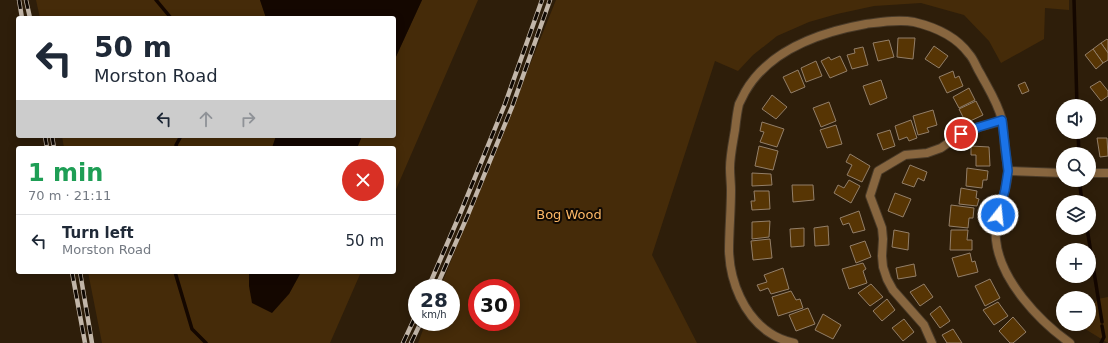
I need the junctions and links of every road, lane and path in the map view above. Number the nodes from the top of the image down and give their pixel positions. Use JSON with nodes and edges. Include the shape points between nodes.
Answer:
{"nodes":[{"id":1,"x":1002,"y":120,"type":"junction"},
{"id":2,"x":1008,"y":171,"type":"junction"},
{"id":3,"x":1056,"y":172,"type":"edge"},
{"id":4,"x":1096,"y":173,"type":"edge"},
{"id":5,"x":1108,"y":173,"type":"edge"},
{"id":6,"x":794,"y":343,"type":"edge"},
{"id":7,"x":932,"y":343,"type":"edge"},
{"id":8,"x":1070,"y":343,"type":"edge"}],
"edges":[{"from":1,"to":2,"type":"street"},
{"from":1,"to":6,"type":"street","via":[[969,53],[939,29],[912,21],[878,22],[818,36],[780,55],[765,67],[751,83],[740,103],[729,166],[729,253],[736,289],[755,322],[771,334]]},
{"from":1,"to":7,"type":"street","via":[[961,134],[941,148],[927,153],[905,155],[878,172],[870,196],[882,228],[882,261],[887,279],[893,290],[924,325]]},
{"from":2,"to":3,"type":"street"},
{"from":2,"to":8,"type":"street","via":[[996,223],[1000,257],[1007,274],[1028,305],[1050,328]]},
{"from":4,"to":5,"type":"street"}]}
